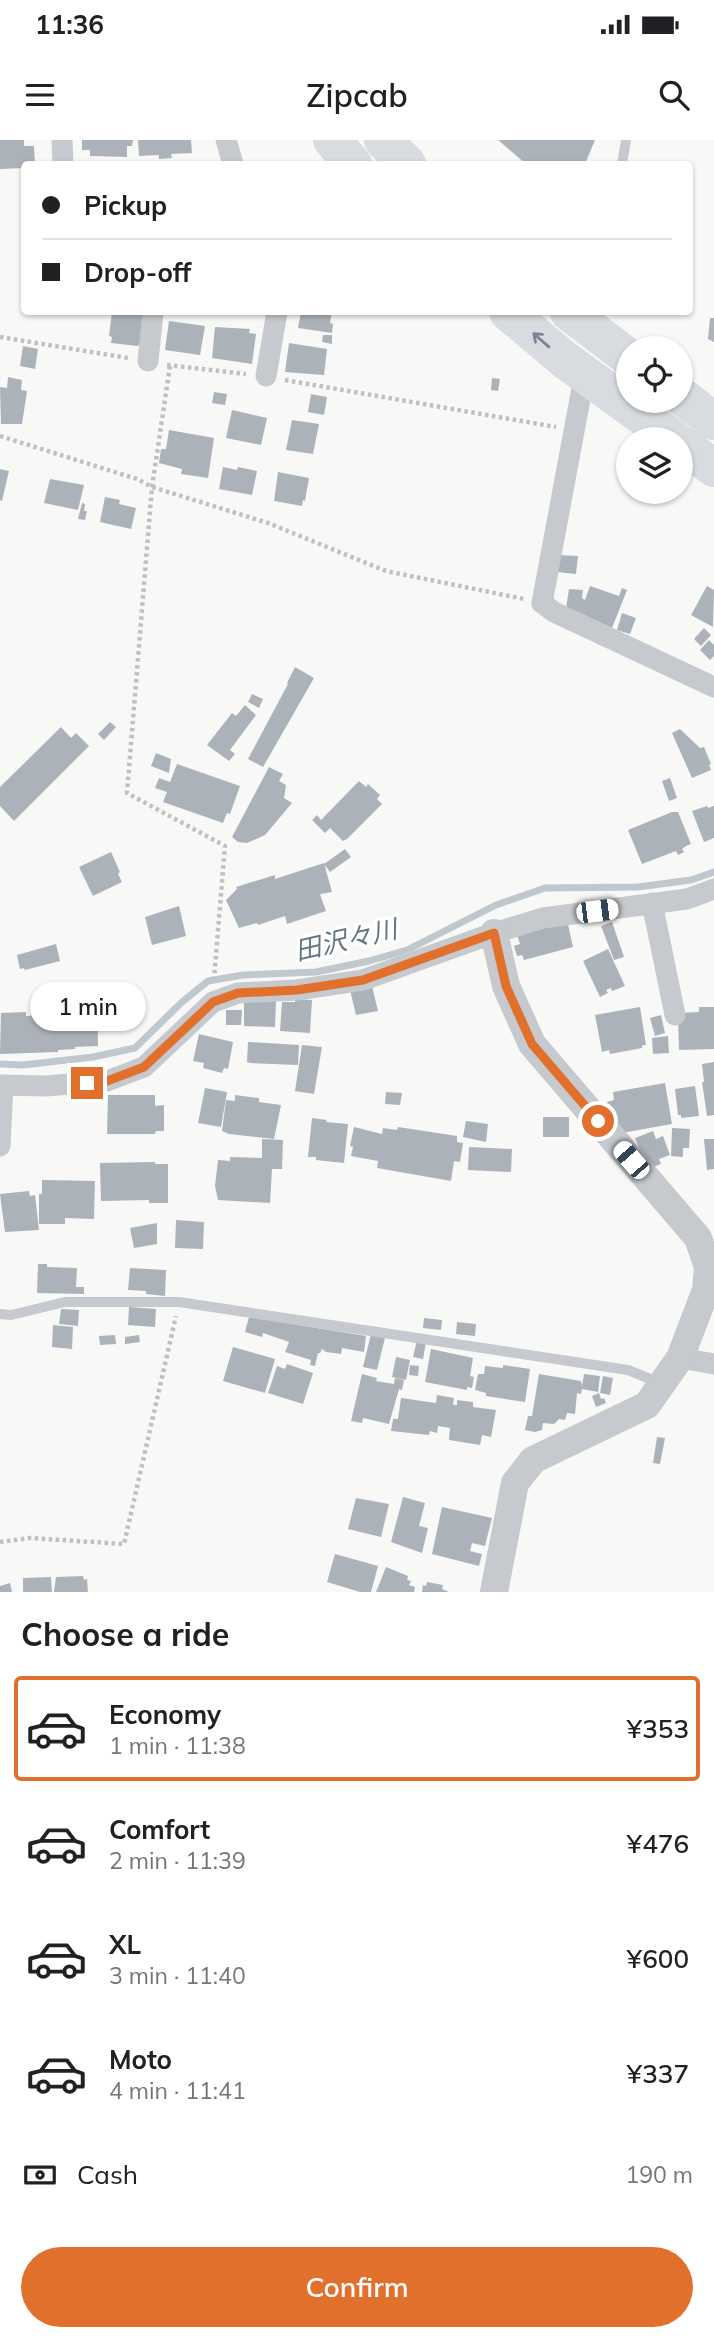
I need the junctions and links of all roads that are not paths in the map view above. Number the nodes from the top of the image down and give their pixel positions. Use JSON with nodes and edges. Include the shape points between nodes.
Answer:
{"nodes":[{"id":1,"x":62,"y":140,"type":"edge"},
{"id":2,"x":226,"y":140,"type":"edge"},
{"id":3,"x":332,"y":140,"type":"edge"},
{"id":4,"x":383,"y":140,"type":"edge"},
{"id":5,"x":626,"y":140,"type":"edge"},
{"id":6,"x":63,"y":161,"type":"edge"},
{"id":7,"x":232,"y":161,"type":"edge"},
{"id":8,"x":350,"y":161,"type":"edge"},
{"id":9,"x":404,"y":161,"type":"edge"},
{"id":10,"x":622,"y":161,"type":"edge"},
{"id":11,"x":153,"y":315,"type":"edge"},
{"id":12,"x":276,"y":315,"type":"edge"},
{"id":13,"x":512,"y":315,"type":"edge"},
{"id":14,"x":573,"y":315,"type":"edge"},
{"id":15,"x":595,"y":315,"type":"edge"},
{"id":16,"x":616,"y":348,"type":"edge"},
{"id":17,"x":148,"y":361,"type":"dead end"},
{"id":18,"x":266,"y":376,"type":"dead end"},
{"id":19,"x":693,"y":405,"type":"edge"},
{"id":20,"x":714,"y":421,"type":"edge"},
{"id":21,"x":657,"y":427,"type":"edge"},
{"id":22,"x":693,"y":453,"type":"edge"},
{"id":23,"x":714,"y":468,"type":"edge"},
{"id":24,"x":714,"y":687,"type":"edge"},
{"id":25,"x":714,"y":890,"type":"edge"},
{"id":26,"x":652,"y":903,"type":"junction"},
{"id":27,"x":494,"y":933,"type":"junction"},
{"id":28,"x":675,"y":1014,"type":"dead end"},
{"id":29,"x":1,"y":1085,"type":"edge"},
{"id":30,"x":0,"y":1146,"type":"edge"},
{"id":31,"x":0,"y":1314,"type":"edge"},
{"id":32,"x":680,"y":1358,"type":"junction"},
{"id":33,"x":714,"y":1364,"type":"edge"},
{"id":34,"x":663,"y":1384,"type":"junction"},
{"id":35,"x":494,"y":1592,"type":"edge"}],
"edges":[{"from":1,"to":6,"type":"street"},
{"from":2,"to":7,"type":"street"},
{"from":3,"to":8,"type":"highway"},
{"from":4,"to":9,"type":"highway"},
{"from":5,"to":10,"type":"lane"},
{"from":11,"to":17,"type":"street"},
{"from":12,"to":18,"type":"street"},
{"from":21,"to":13,"type":"highway","one_way":true},
{"from":14,"to":16,"type":"highway"},
{"from":15,"to":24,"type":"street","via":[[542,603]]},
{"from":19,"to":20,"type":"highway"},
{"from":22,"to":23,"type":"highway"},
{"from":25,"to":26,"type":"street"},
{"from":26,"to":27,"type":"street","via":[[543,918]]},
{"from":26,"to":28,"type":"street"},
{"from":27,"to":29,"type":"street","via":[[363,980],[238,993],[213,1002],[144,1067],[107,1081]]},
{"from":27,"to":32,"type":"street","via":[[506,986],[532,1044],[698,1238],[708,1267],[706,1290]]},
{"from":29,"to":30,"type":"street"},
{"from":31,"to":34,"type":"lane","via":[[65,1302],[179,1301],[628,1370]]},
{"from":32,"to":33,"type":"street"},
{"from":32,"to":34,"type":"street"},
{"from":34,"to":35,"type":"street","via":[[647,1405],[533,1460],[515,1483]]}]}
